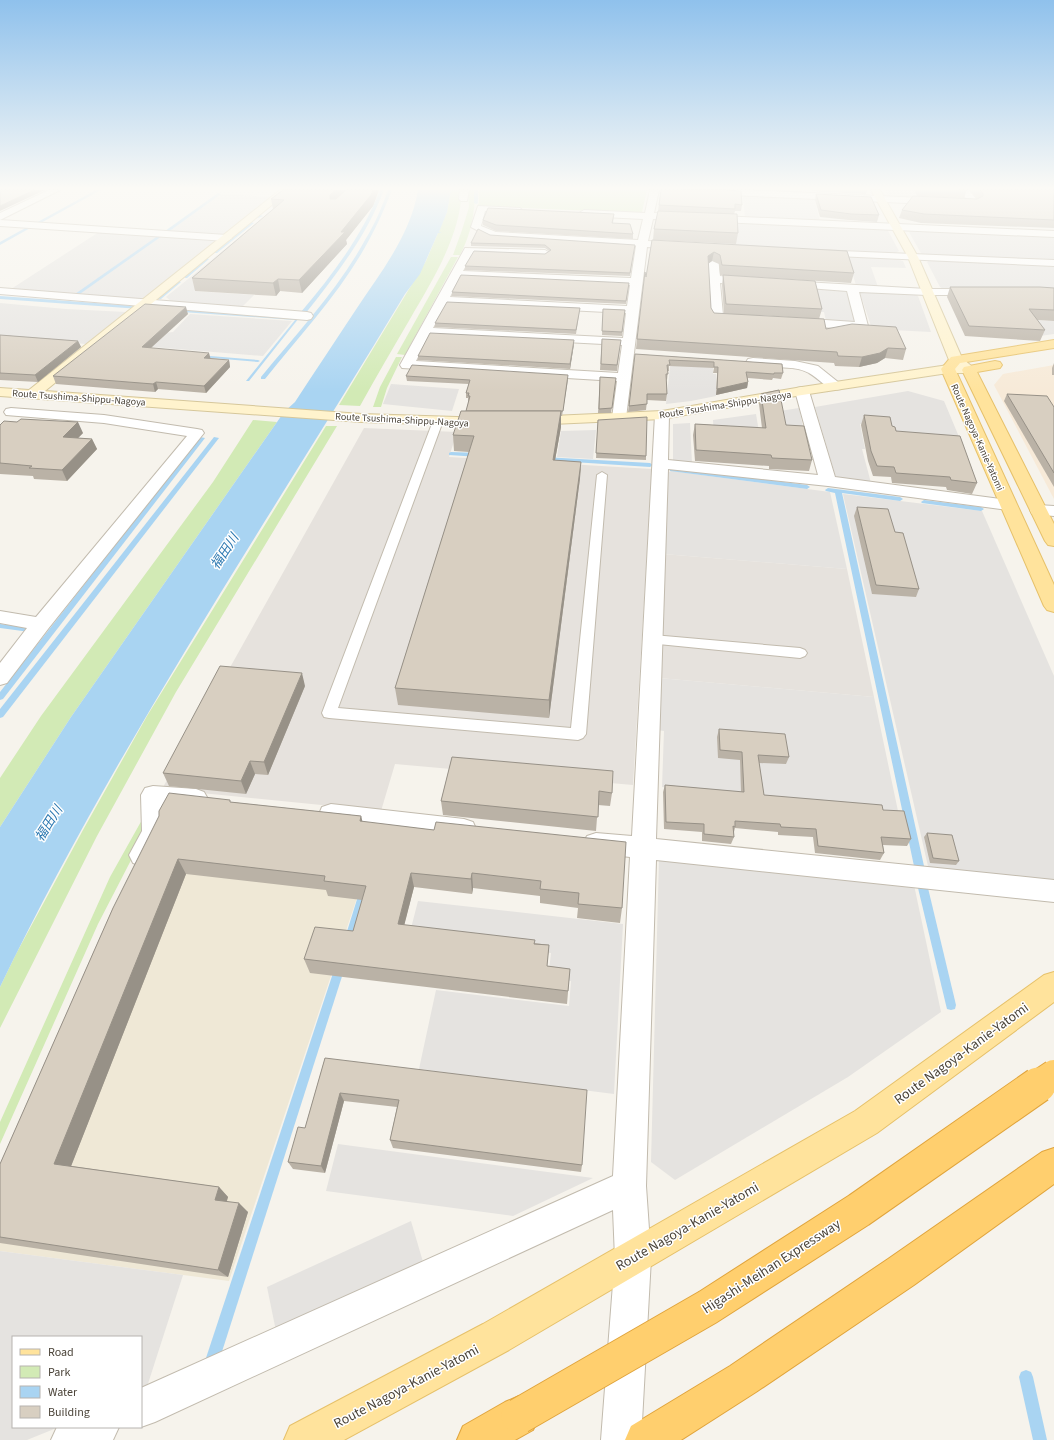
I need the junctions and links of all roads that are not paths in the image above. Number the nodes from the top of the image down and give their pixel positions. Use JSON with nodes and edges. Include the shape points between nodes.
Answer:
{"nodes":[{"id":1,"x":203,"y":257,"type":"edge"},
{"id":2,"x":465,"y":257,"type":"edge"},
{"id":3,"x":635,"y":257,"type":"edge"},
{"id":4,"x":710,"y":257,"type":"edge"},
{"id":5,"x":913,"y":257,"type":"edge"},
{"id":6,"x":917,"y":257,"type":"edge"},
{"id":7,"x":1054,"y":264,"type":"edge"},
{"id":8,"x":456,"y":274,"type":"junction"},
{"id":9,"x":714,"y":279,"type":"junction"},
{"id":10,"x":587,"y":280,"type":"junction"},
{"id":11,"x":636,"y":282,"type":"junction"},
{"id":12,"x":759,"y":282,"type":"edge"},
{"id":13,"x":774,"y":283,"type":"edge"},
{"id":14,"x":852,"y":288,"type":"junction"},
{"id":15,"x":0,"y":291,"type":"edge"},
{"id":16,"x":927,"y":292,"type":"junction"},
{"id":17,"x":987,"y":292,"type":"edge"},
{"id":18,"x":442,"y":300,"type":"junction"},
{"id":19,"x":142,"y":306,"type":"junction"},
{"id":20,"x":582,"y":307,"type":"junction"},
{"id":21,"x":633,"y":310,"type":"junction"},
{"id":22,"x":307,"y":316,"type":"dead end"},
{"id":23,"x":752,"y":320,"type":"edge"},
{"id":24,"x":781,"y":322,"type":"edge"},
{"id":25,"x":425,"y":331,"type":"junction"},
{"id":26,"x":1054,"y":344,"type":"edge"},
{"id":27,"x":628,"y":348,"type":"junction"},
{"id":28,"x":642,"y":354,"type":"edge"},
{"id":29,"x":1054,"y":355,"type":"edge"},
{"id":30,"x":743,"y":362,"type":"edge"},
{"id":31,"x":952,"y":365,"type":"junction"},
{"id":32,"x":969,"y":370,"type":"junction"},
{"id":33,"x":624,"y":377,"type":"junction"},
{"id":34,"x":836,"y":386,"type":"junction"},
{"id":35,"x":802,"y":391,"type":"junction"},
{"id":36,"x":0,"y":392,"type":"edge"},
{"id":37,"x":33,"y":394,"type":"junction"},
{"id":38,"x":662,"y":415,"type":"junction"},
{"id":39,"x":5,"y":416,"type":"edge"},
{"id":40,"x":619,"y":418,"type":"junction"},
{"id":41,"x":438,"y":421,"type":"junction"},
{"id":42,"x":504,"y":422,"type":"edge"},
{"id":43,"x":519,"y":422,"type":"edge"},
{"id":44,"x":660,"y":464,"type":"junction"},
{"id":45,"x":602,"y":475,"type":"dead end"},
{"id":46,"x":828,"y":481,"type":"junction"},
{"id":47,"x":1008,"y":505,"type":"junction"},
{"id":48,"x":1046,"y":511,"type":"edge"},
{"id":49,"x":1054,"y":542,"type":"edge"},
{"id":50,"x":1054,"y":606,"type":"edge"},
{"id":51,"x":0,"y":617,"type":"edge"},
{"id":52,"x":41,"y":624,"type":"junction"},
{"id":53,"x":652,"y":640,"type":"junction"},
{"id":54,"x":800,"y":653,"type":"dead end"},
{"id":55,"x":0,"y":678,"type":"edge"},
{"id":56,"x":216,"y":802,"type":"edge"},
{"id":57,"x":311,"y":812,"type":"edge"},
{"id":58,"x":485,"y":831,"type":"edge"},
{"id":59,"x":572,"y":840,"type":"edge"},
{"id":60,"x":644,"y":848,"type":"junction"},
{"id":61,"x":130,"y":878,"type":"edge"},
{"id":62,"x":1054,"y":891,"type":"edge"},
{"id":63,"x":1054,"y":985,"type":"edge"},
{"id":64,"x":1054,"y":1074,"type":"edge"},
{"id":65,"x":1054,"y":1164,"type":"edge"},
{"id":66,"x":629,"y":1186,"type":"junction"},
{"id":67,"x":634,"y":1258,"type":"junction"},
{"id":68,"x":142,"y":1408,"type":"edge"},
{"id":69,"x":97,"y":1428,"type":"edge"},
{"id":70,"x":70,"y":1440,"type":"edge"},
{"id":71,"x":304,"y":1440,"type":"edge"},
{"id":72,"x":477,"y":1440,"type":"edge"},
{"id":73,"x":621,"y":1440,"type":"edge"},
{"id":74,"x":645,"y":1440,"type":"edge"}],
"edges":[{"from":1,"to":19,"type":"street"},
{"from":2,"to":8,"type":"street"},
{"from":3,"to":11,"type":"street"},
{"from":4,"to":9,"type":"street"},
{"from":5,"to":16,"type":"street"},
{"from":6,"to":7,"type":"street"},
{"from":8,"to":10,"type":"street"},
{"from":8,"to":18,"type":"street"},
{"from":9,"to":12,"type":"street"},
{"from":9,"to":23,"type":"street","via":[[717,318]]},
{"from":10,"to":11,"type":"street"},
{"from":10,"to":20,"type":"street"},
{"from":11,"to":21,"type":"street"},
{"from":13,"to":14,"type":"street"},
{"from":14,"to":16,"type":"street"},
{"from":14,"to":24,"type":"street","via":[[862,326]]},
{"from":15,"to":19,"type":"street"},
{"from":16,"to":17,"type":"street"},
{"from":16,"to":31,"type":"street"},
{"from":18,"to":20,"type":"street"},
{"from":18,"to":25,"type":"street"},
{"from":19,"to":22,"type":"street"},
{"from":19,"to":37,"type":"street"},
{"from":20,"to":21,"type":"street"},
{"from":21,"to":27,"type":"street"},
{"from":25,"to":27,"type":"street"},
{"from":25,"to":33,"type":"street","via":[[407,365]]},
{"from":26,"to":31,"type":"main road"},
{"from":27,"to":28,"type":"street"},
{"from":27,"to":33,"type":"street"},
{"from":29,"to":32,"type":"main road","name":"Route Nagoya-Kanie-Yatomi"},
{"from":30,"to":34,"type":"street","via":[[795,365],[813,369]]},
{"from":31,"to":32,"type":"street","name":"Route Tsushima-Shippu-Nagoya"},
{"from":31,"to":34,"type":"street","name":"Route Tsushima-Shippu-Nagoya"},
{"from":31,"to":47,"type":"main road","name":"Route Nagoya-Kanie-Yatomi"},
{"from":32,"to":48,"type":"main road","name":"Route Nagoya-Kanie-Yatomi"},
{"from":33,"to":40,"type":"street"},
{"from":34,"to":35,"type":"street","name":"Route Tsushima-Shippu-Nagoya"},
{"from":35,"to":38,"type":"street","name":"Route Tsushima-Shippu-Nagoya"},
{"from":35,"to":46,"type":"street"},
{"from":36,"to":37,"type":"street","name":"Route Tsushima-Shippu-Nagoya"},
{"from":37,"to":39,"type":"street"},
{"from":37,"to":41,"type":"street","name":"Route Tsushima-Shippu-Nagoya"},
{"from":38,"to":40,"type":"street","name":"Route Tsushima-Shippu-Nagoya"},
{"from":38,"to":44,"type":"street"},
{"from":39,"to":52,"type":"street","via":[[104,418],[197,433]]},
{"from":40,"to":43,"type":"street","name":"Route Tsushima-Shippu-Nagoya"},
{"from":41,"to":42,"type":"street","name":"Route Tsushima-Shippu-Nagoya"},
{"from":41,"to":45,"type":"lane","via":[[329,713],[578,734]]},
{"from":44,"to":46,"type":"street"},
{"from":44,"to":53,"type":"street"},
{"from":46,"to":47,"type":"street"},
{"from":47,"to":50,"type":"main road","name":"Route Nagoya-Kanie-Yatomi"},
{"from":48,"to":49,"type":"main road","name":"Route Nagoya-Kanie-Yatomi"},
{"from":51,"to":52,"type":"street"},
{"from":52,"to":55,"type":"street"},
{"from":53,"to":54,"type":"lane"},
{"from":53,"to":60,"type":"street"},
{"from":56,"to":61,"type":"street","via":[[153,795],[154,831]]},
{"from":57,"to":58,"type":"street"},
{"from":59,"to":60,"type":"street"},
{"from":60,"to":62,"type":"street"},
{"from":60,"to":66,"type":"street"},
{"from":63,"to":67,"type":"main road","name":"Route Nagoya-Kanie-Yatomi","via":[[866,1122]]},
{"from":64,"to":72,"type":"highway","name":"Higashi-Meihan Expressway","bridge":true,"via":[[859,1210],[708,1307]]},
{"from":65,"to":74,"type":"highway","via":[[756,1370]]},
{"from":66,"to":67,"type":"street"},
{"from":66,"to":68,"type":"street"},
{"from":67,"to":71,"type":"main road","name":"Route Nagoya-Kanie-Yatomi","via":[[496,1337]]},
{"from":67,"to":73,"type":"street"},
{"from":69,"to":70,"type":"street"}]}
